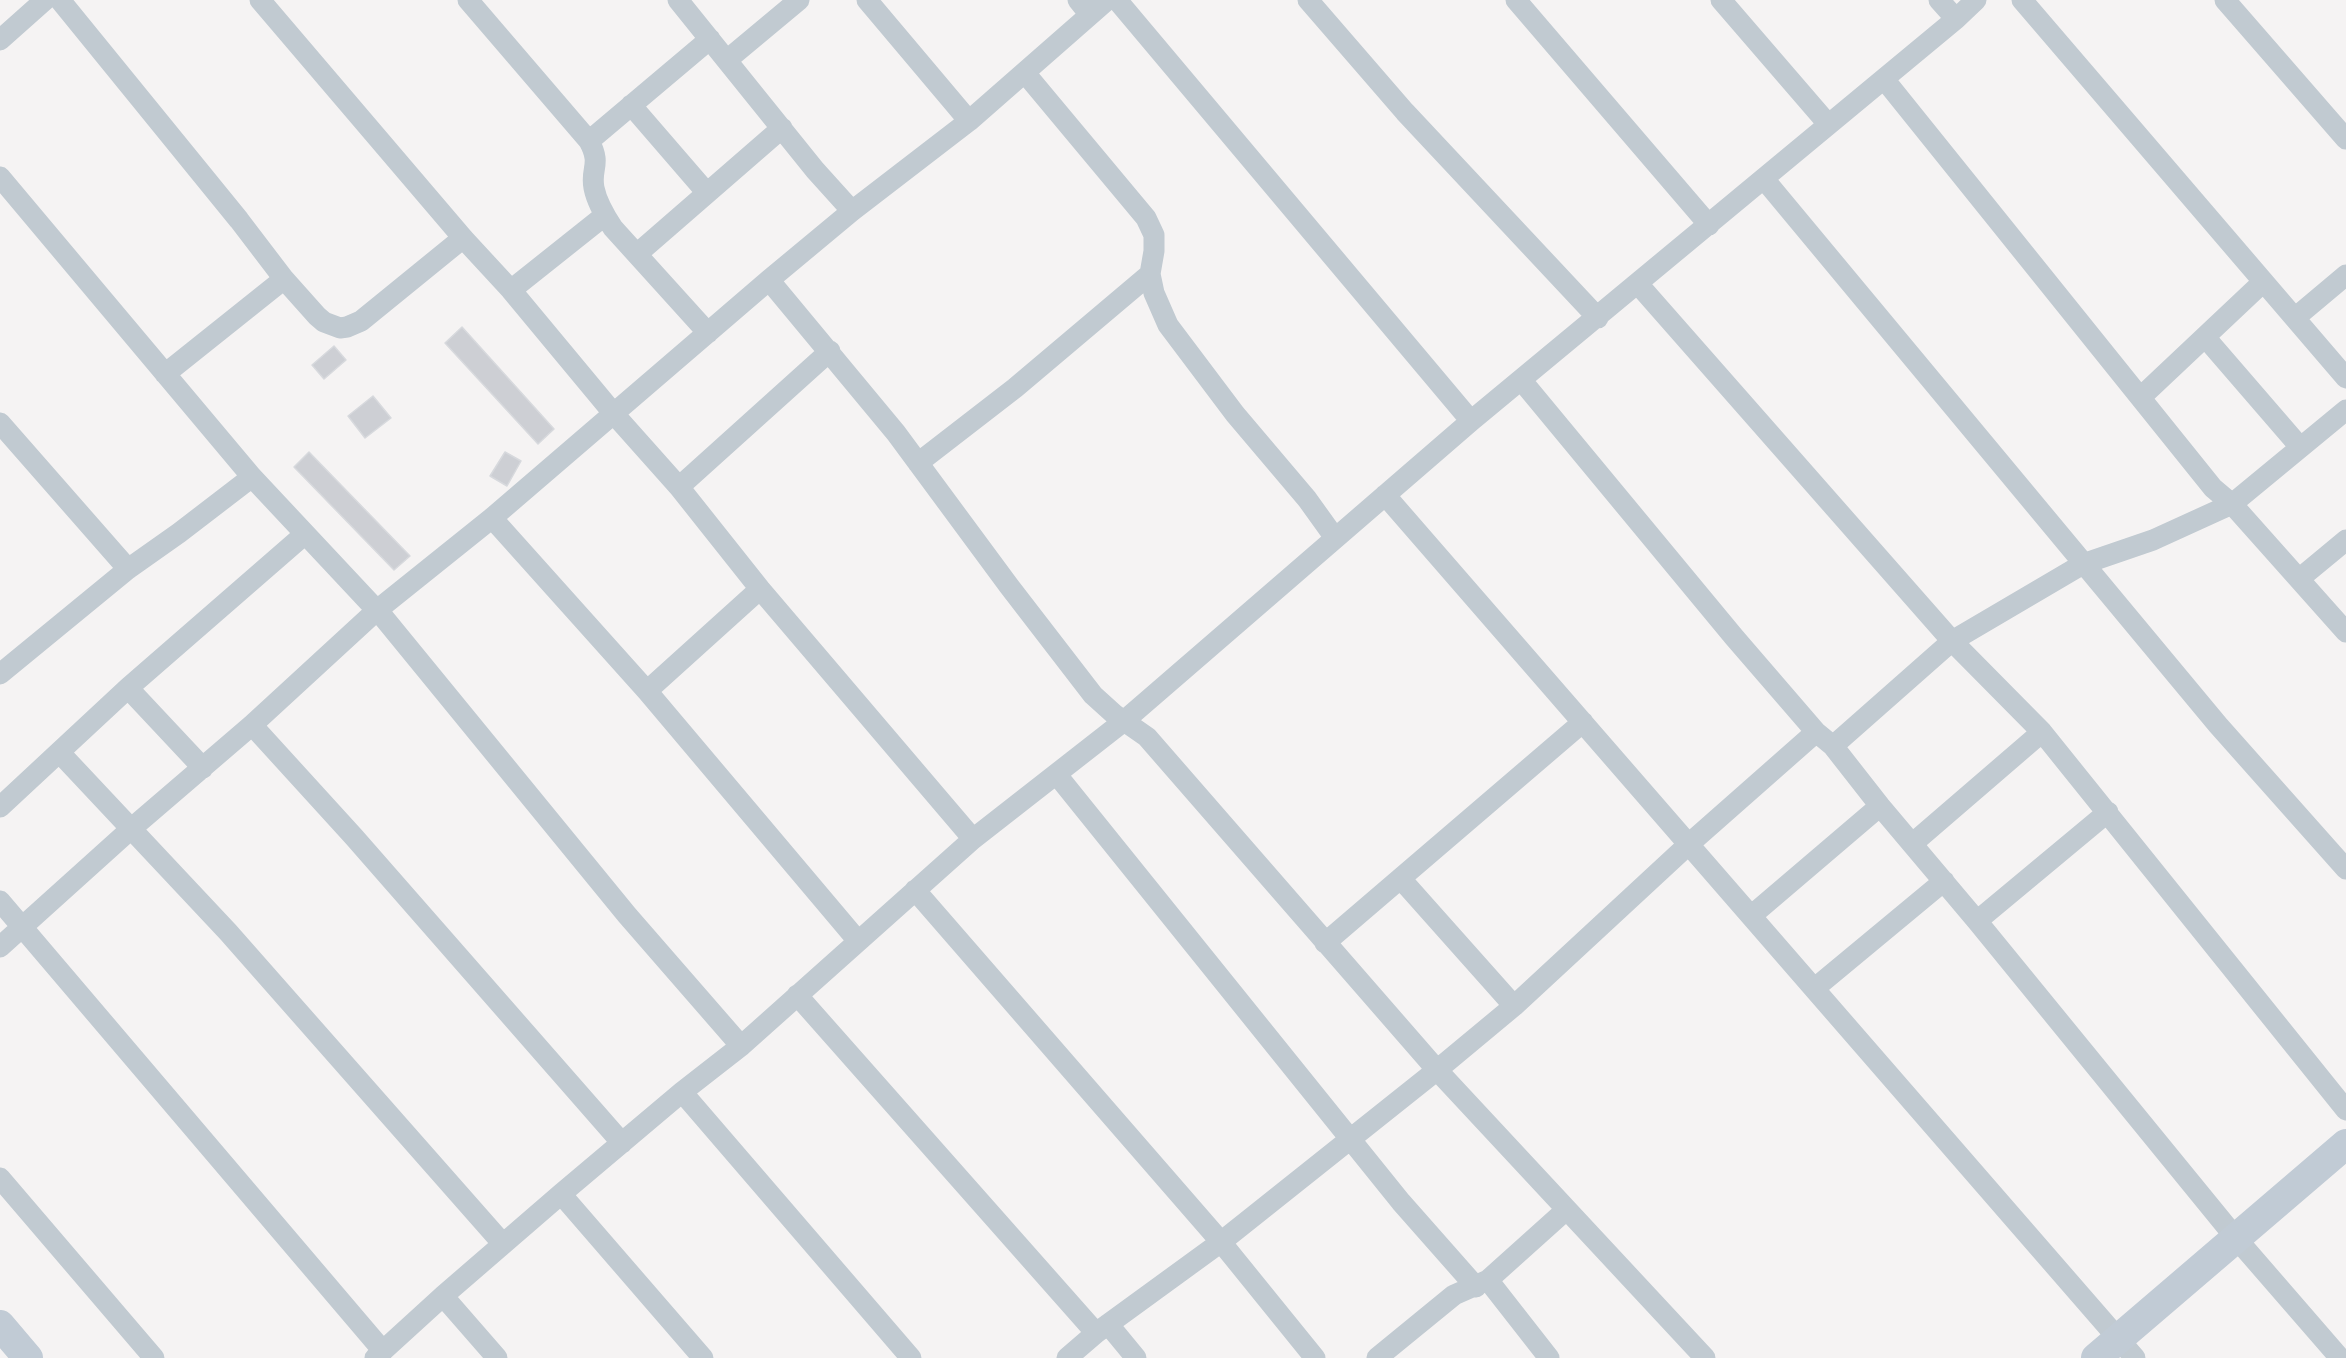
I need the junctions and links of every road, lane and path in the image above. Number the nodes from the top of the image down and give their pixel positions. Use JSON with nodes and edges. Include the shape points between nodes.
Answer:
{"nodes":[{"id":1,"x":45,"y":0,"type":"edge"},
{"id":2,"x":60,"y":0,"type":"edge"},
{"id":3,"x":260,"y":0,"type":"edge"},
{"id":4,"x":468,"y":0,"type":"edge"},
{"id":5,"x":678,"y":0,"type":"edge"},
{"id":6,"x":799,"y":0,"type":"edge"},
{"id":7,"x":867,"y":0,"type":"edge"},
{"id":8,"x":1107,"y":0,"type":"edge"},
{"id":9,"x":1117,"y":0,"type":"edge"},
{"id":10,"x":1308,"y":0,"type":"edge"},
{"id":11,"x":1516,"y":0,"type":"edge"},
{"id":12,"x":1721,"y":0,"type":"edge"},
{"id":13,"x":1939,"y":0,"type":"edge"},
{"id":14,"x":1976,"y":0,"type":"edge"},
{"id":15,"x":2022,"y":0,"type":"edge"},
{"id":16,"x":2225,"y":0,"type":"edge"},
{"id":17,"x":1084,"y":8,"type":"edge"},
{"id":18,"x":1956,"y":19,"type":"junction"},
{"id":19,"x":710,"y":39,"type":"junction"},
{"id":20,"x":0,"y":40,"type":"edge"},
{"id":21,"x":727,"y":60,"type":"junction"},
{"id":22,"x":1025,"y":73,"type":"junction"},
{"id":23,"x":1884,"y":79,"type":"junction"},
{"id":24,"x":631,"y":105,"type":"junction"},
{"id":25,"x":969,"y":120,"type":"junction"},
{"id":26,"x":1828,"y":124,"type":"junction"},
{"id":27,"x":782,"y":128,"type":"junction"},
{"id":28,"x":2346,"y":139,"type":"edge"},
{"id":29,"x":589,"y":141,"type":"junction"},
{"id":30,"x":0,"y":177,"type":"edge"},
{"id":31,"x":1764,"y":179,"type":"junction"},
{"id":32,"x":707,"y":193,"type":"junction"},
{"id":33,"x":852,"y":211,"type":"junction"},
{"id":34,"x":604,"y":216,"type":"junction"},
{"id":35,"x":1709,"y":225,"type":"junction"},
{"id":36,"x":463,"y":238,"type":"junction"},
{"id":37,"x":637,"y":254,"type":"junction"},
{"id":38,"x":1150,"y":274,"type":"junction"},
{"id":39,"x":2346,"y":275,"type":"edge"},
{"id":40,"x":284,"y":279,"type":"junction"},
{"id":41,"x":769,"y":280,"type":"junction"},
{"id":42,"x":2263,"y":282,"type":"junction"},
{"id":43,"x":1638,"y":284,"type":"junction"},
{"id":44,"x":511,"y":290,"type":"junction"},
{"id":45,"x":2296,"y":317,"type":"junction"},
{"id":46,"x":1598,"y":318,"type":"junction"},
{"id":47,"x":708,"y":333,"type":"junction"},
{"id":48,"x":2205,"y":337,"type":"junction"},
{"id":49,"x":830,"y":351,"type":"junction"},
{"id":50,"x":165,"y":374,"type":"junction"},
{"id":51,"x":2346,"y":378,"type":"edge"},
{"id":52,"x":1522,"y":381,"type":"junction"},
{"id":53,"x":2141,"y":397,"type":"junction"},
{"id":54,"x":2346,"y":410,"type":"edge"},
{"id":55,"x":614,"y":414,"type":"junction"},
{"id":56,"x":1471,"y":421,"type":"junction"},
{"id":57,"x":0,"y":423,"type":"edge"},
{"id":58,"x":2300,"y":447,"type":"junction"},
{"id":59,"x":918,"y":463,"type":"junction"},
{"id":60,"x":252,"y":477,"type":"junction"},
{"id":61,"x":679,"y":487,"type":"junction"},
{"id":62,"x":1385,"y":495,"type":"junction"},
{"id":63,"x":2232,"y":504,"type":"junction"},
{"id":64,"x":492,"y":518,"type":"junction"},
{"id":65,"x":305,"y":534,"type":"junction"},
{"id":66,"x":1335,"y":538,"type":"junction"},
{"id":67,"x":2346,"y":540,"type":"edge"},
{"id":68,"x":2083,"y":564,"type":"junction"},
{"id":69,"x":128,"y":569,"type":"junction"},
{"id":70,"x":2299,"y":579,"type":"junction"},
{"id":71,"x":760,"y":589,"type":"junction"},
{"id":72,"x":376,"y":611,"type":"junction"},
{"id":73,"x":2346,"y":632,"type":"edge"},
{"id":74,"x":1952,"y":641,"type":"junction"},
{"id":75,"x":2,"y":668,"type":"edge"},
{"id":76,"x":128,"y":688,"type":"junction"},
{"id":77,"x":647,"y":691,"type":"junction"},
{"id":78,"x":1124,"y":721,"type":"junction"},
{"id":79,"x":1583,"y":722,"type":"junction"},
{"id":80,"x":252,"y":725,"type":"junction"},
{"id":81,"x":1816,"y":732,"type":"junction"},
{"id":82,"x":2042,"y":732,"type":"junction"},
{"id":83,"x":1833,"y":746,"type":"junction"},
{"id":84,"x":60,"y":753,"type":"junction"},
{"id":85,"x":203,"y":768,"type":"junction"},
{"id":86,"x":1057,"y":775,"type":"junction"},
{"id":87,"x":1880,"y":806,"type":"junction"},
{"id":88,"x":0,"y":807,"type":"edge"},
{"id":89,"x":2108,"y":812,"type":"junction"},
{"id":90,"x":132,"y":828,"type":"junction"},
{"id":91,"x":973,"y":839,"type":"junction"},
{"id":92,"x":1689,"y":844,"type":"junction"},
{"id":93,"x":1912,"y":844,"type":"junction"},
{"id":94,"x":2346,"y":869,"type":"edge"},
{"id":95,"x":1401,"y":879,"type":"junction"},
{"id":96,"x":1944,"y":881,"type":"junction"},
{"id":97,"x":915,"y":890,"type":"junction"},
{"id":98,"x":0,"y":901,"type":"edge"},
{"id":99,"x":1751,"y":916,"type":"junction"},
{"id":100,"x":1977,"y":921,"type":"junction"},
{"id":101,"x":22,"y":927,"type":"junction"},
{"id":102,"x":858,"y":941,"type":"junction"},
{"id":103,"x":1325,"y":943,"type":"junction"},
{"id":104,"x":0,"y":947,"type":"edge"},
{"id":105,"x":1815,"y":988,"type":"junction"},
{"id":106,"x":797,"y":994,"type":"junction"},
{"id":107,"x":1514,"y":1006,"type":"junction"},
{"id":108,"x":741,"y":1046,"type":"junction"},
{"id":109,"x":1437,"y":1070,"type":"junction"},
{"id":110,"x":682,"y":1092,"type":"junction"},
{"id":111,"x":2346,"y":1110,"type":"edge"},
{"id":112,"x":1351,"y":1138,"type":"junction"},
{"id":113,"x":622,"y":1143,"type":"junction"},
{"id":114,"x":2346,"y":1144,"type":"edge"},
{"id":115,"x":0,"y":1178,"type":"edge"},
{"id":116,"x":561,"y":1194,"type":"junction"},
{"id":117,"x":1566,"y":1210,"type":"junction"},
{"id":118,"x":2235,"y":1237,"type":"junction"},
{"id":119,"x":1221,"y":1242,"type":"junction"},
{"id":120,"x":503,"y":1244,"type":"junction"},
{"id":121,"x":1482,"y":1284,"type":"junction"},
{"id":122,"x":443,"y":1296,"type":"junction"},
{"id":123,"x":0,"y":1325,"type":"edge"},
{"id":124,"x":1102,"y":1329,"type":"junction"},
{"id":125,"x":2117,"y":1352,"type":"edge"},
{"id":126,"x":379,"y":1355,"type":"edge"},
{"id":127,"x":28,"y":1358,"type":"edge"},
{"id":128,"x":154,"y":1358,"type":"edge"},
{"id":129,"x":496,"y":1358,"type":"edge"},
{"id":130,"x":703,"y":1358,"type":"edge"},
{"id":131,"x":911,"y":1358,"type":"edge"},
{"id":132,"x":1067,"y":1358,"type":"edge"},
{"id":133,"x":1136,"y":1358,"type":"edge"},
{"id":134,"x":1315,"y":1358,"type":"edge"},
{"id":135,"x":1377,"y":1358,"type":"edge"},
{"id":136,"x":1549,"y":1358,"type":"edge"},
{"id":137,"x":1705,"y":1358,"type":"edge"},
{"id":138,"x":2340,"y":1358,"type":"edge"}],
"edges":[{"from":1,"to":20,"type":"street"},
{"from":2,"to":40,"type":"street"},
{"from":3,"to":36,"type":"street"},
{"from":4,"to":29,"type":"street"},
{"from":5,"to":19,"type":"street"},
{"from":6,"to":21,"type":"street"},
{"from":7,"to":25,"type":"street"},
{"from":8,"to":17,"type":"street"},
{"from":9,"to":56,"type":"street"},
{"from":10,"to":46,"type":"street","via":[[1404,112]]},
{"from":11,"to":35,"type":"street"},
{"from":12,"to":26,"type":"street"},
{"from":13,"to":18,"type":"street"},
{"from":14,"to":18,"type":"street"},
{"from":15,"to":42,"type":"street"},
{"from":16,"to":28,"type":"street"},
{"from":17,"to":22,"type":"street"},
{"from":18,"to":23,"type":"street"},
{"from":19,"to":21,"type":"street"},
{"from":19,"to":24,"type":"street"},
{"from":21,"to":27,"type":"street"},
{"from":22,"to":25,"type":"street"},
{"from":22,"to":38,"type":"street","via":[[1146,218],[1154,235]]},
{"from":23,"to":26,"type":"street"},
{"from":23,"to":53,"type":"street"},
{"from":24,"to":29,"type":"street"},
{"from":24,"to":32,"type":"street"},
{"from":25,"to":33,"type":"street"},
{"from":26,"to":31,"type":"street"},
{"from":27,"to":32,"type":"street"},
{"from":27,"to":33,"type":"street"},
{"from":29,"to":34,"type":"street","via":[[596,153],[594,189]]},
{"from":30,"to":50,"type":"street"},
{"from":31,"to":35,"type":"street"},
{"from":31,"to":68,"type":"street"},
{"from":32,"to":37,"type":"street"},
{"from":33,"to":41,"type":"street"},
{"from":34,"to":37,"type":"street"},
{"from":34,"to":44,"type":"street"},
{"from":35,"to":43,"type":"street"},
{"from":36,"to":40,"type":"street","via":[[361,321],[348,327],[333,326],[317,316]]},
{"from":36,"to":44,"type":"street"},
{"from":37,"to":47,"type":"street"},
{"from":38,"to":59,"type":"street"},
{"from":38,"to":66,"type":"street","via":[[1168,325]]},
{"from":39,"to":45,"type":"street"},
{"from":40,"to":50,"type":"street"},
{"from":41,"to":47,"type":"street"},
{"from":41,"to":49,"type":"street"},
{"from":42,"to":45,"type":"street"},
{"from":42,"to":48,"type":"street"},
{"from":43,"to":46,"type":"street"},
{"from":43,"to":74,"type":"street"},
{"from":44,"to":55,"type":"street"},
{"from":45,"to":51,"type":"street"},
{"from":46,"to":52,"type":"street"},
{"from":47,"to":55,"type":"street"},
{"from":48,"to":53,"type":"street"},
{"from":48,"to":58,"type":"street"},
{"from":49,"to":59,"type":"street"},
{"from":49,"to":61,"type":"street"},
{"from":50,"to":60,"type":"street"},
{"from":52,"to":56,"type":"street"},
{"from":52,"to":81,"type":"street"},
{"from":53,"to":63,"type":"street","via":[[2213,488]]},
{"from":54,"to":58,"type":"street"},
{"from":55,"to":61,"type":"street"},
{"from":55,"to":64,"type":"street"},
{"from":56,"to":62,"type":"street"},
{"from":57,"to":69,"type":"street"},
{"from":58,"to":63,"type":"street"},
{"from":59,"to":78,"type":"street","via":[[1063,658],[1104,706]]},
{"from":60,"to":65,"type":"street"},
{"from":60,"to":69,"type":"street"},
{"from":61,"to":71,"type":"street"},
{"from":62,"to":66,"type":"street"},
{"from":62,"to":79,"type":"street"},
{"from":63,"to":68,"type":"street","via":[[2153,540]]},
{"from":63,"to":70,"type":"street"},
{"from":64,"to":72,"type":"street"},
{"from":64,"to":77,"type":"street"},
{"from":65,"to":72,"type":"street"},
{"from":65,"to":76,"type":"street"},
{"from":66,"to":78,"type":"street"},
{"from":67,"to":70,"type":"street"},
{"from":68,"to":74,"type":"street"},
{"from":68,"to":94,"type":"street"},
{"from":69,"to":75,"type":"street"},
{"from":70,"to":73,"type":"street"},
{"from":71,"to":77,"type":"street"},
{"from":71,"to":91,"type":"street"},
{"from":72,"to":80,"type":"street"},
{"from":72,"to":108,"type":"street","via":[[627,915]]},
{"from":74,"to":82,"type":"street"},
{"from":74,"to":83,"type":"street"},
{"from":76,"to":84,"type":"street"},
{"from":76,"to":85,"type":"street"},
{"from":77,"to":102,"type":"street"},
{"from":78,"to":86,"type":"street"},
{"from":78,"to":103,"type":"street","via":[[1147,737]]},
{"from":79,"to":92,"type":"street"},
{"from":79,"to":95,"type":"street"},
{"from":80,"to":85,"type":"street"},
{"from":80,"to":113,"type":"street"},
{"from":81,"to":83,"type":"street"},
{"from":81,"to":92,"type":"street"},
{"from":82,"to":89,"type":"street"},
{"from":82,"to":93,"type":"street"},
{"from":83,"to":87,"type":"street"},
{"from":84,"to":88,"type":"street"},
{"from":84,"to":90,"type":"street"},
{"from":85,"to":90,"type":"street"},
{"from":86,"to":91,"type":"street"},
{"from":86,"to":112,"type":"street"},
{"from":87,"to":93,"type":"street"},
{"from":87,"to":99,"type":"street"},
{"from":89,"to":100,"type":"street"},
{"from":89,"to":111,"type":"street"},
{"from":90,"to":101,"type":"street"},
{"from":90,"to":120,"type":"street"},
{"from":91,"to":97,"type":"street"},
{"from":92,"to":99,"type":"street"},
{"from":92,"to":107,"type":"street"},
{"from":93,"to":96,"type":"street"},
{"from":95,"to":103,"type":"street"},
{"from":95,"to":107,"type":"street"},
{"from":96,"to":100,"type":"street"},
{"from":96,"to":105,"type":"street"},
{"from":97,"to":102,"type":"street"},
{"from":97,"to":119,"type":"street"},
{"from":98,"to":101,"type":"street"},
{"from":99,"to":105,"type":"street"},
{"from":100,"to":118,"type":"street"},
{"from":101,"to":104,"type":"street"},
{"from":101,"to":126,"type":"street"},
{"from":102,"to":106,"type":"street"},
{"from":103,"to":109,"type":"street"},
{"from":105,"to":125,"type":"street"},
{"from":106,"to":108,"type":"street"},
{"from":106,"to":124,"type":"street"},
{"from":107,"to":109,"type":"street"},
{"from":108,"to":110,"type":"street"},
{"from":109,"to":112,"type":"street"},
{"from":109,"to":117,"type":"street"},
{"from":110,"to":113,"type":"street"},
{"from":110,"to":131,"type":"street"},
{"from":112,"to":119,"type":"street"},
{"from":112,"to":121,"type":"street","via":[[1401,1202]]},
{"from":113,"to":116,"type":"street"},
{"from":114,"to":118,"type":"street"},
{"from":115,"to":128,"type":"street"},
{"from":116,"to":120,"type":"street"},
{"from":116,"to":130,"type":"street"},
{"from":117,"to":121,"type":"street"},
{"from":117,"to":137,"type":"street"},
{"from":118,"to":125,"type":"street"},
{"from":118,"to":138,"type":"street"},
{"from":119,"to":124,"type":"street"},
{"from":119,"to":134,"type":"street"},
{"from":120,"to":122,"type":"street"},
{"from":121,"to":135,"type":"street","via":[[1454,1295]]},
{"from":121,"to":136,"type":"street"},
{"from":122,"to":126,"type":"street"},
{"from":122,"to":129,"type":"street"},
{"from":123,"to":127,"type":"street"},
{"from":124,"to":132,"type":"street"},
{"from":124,"to":133,"type":"street"}]}
